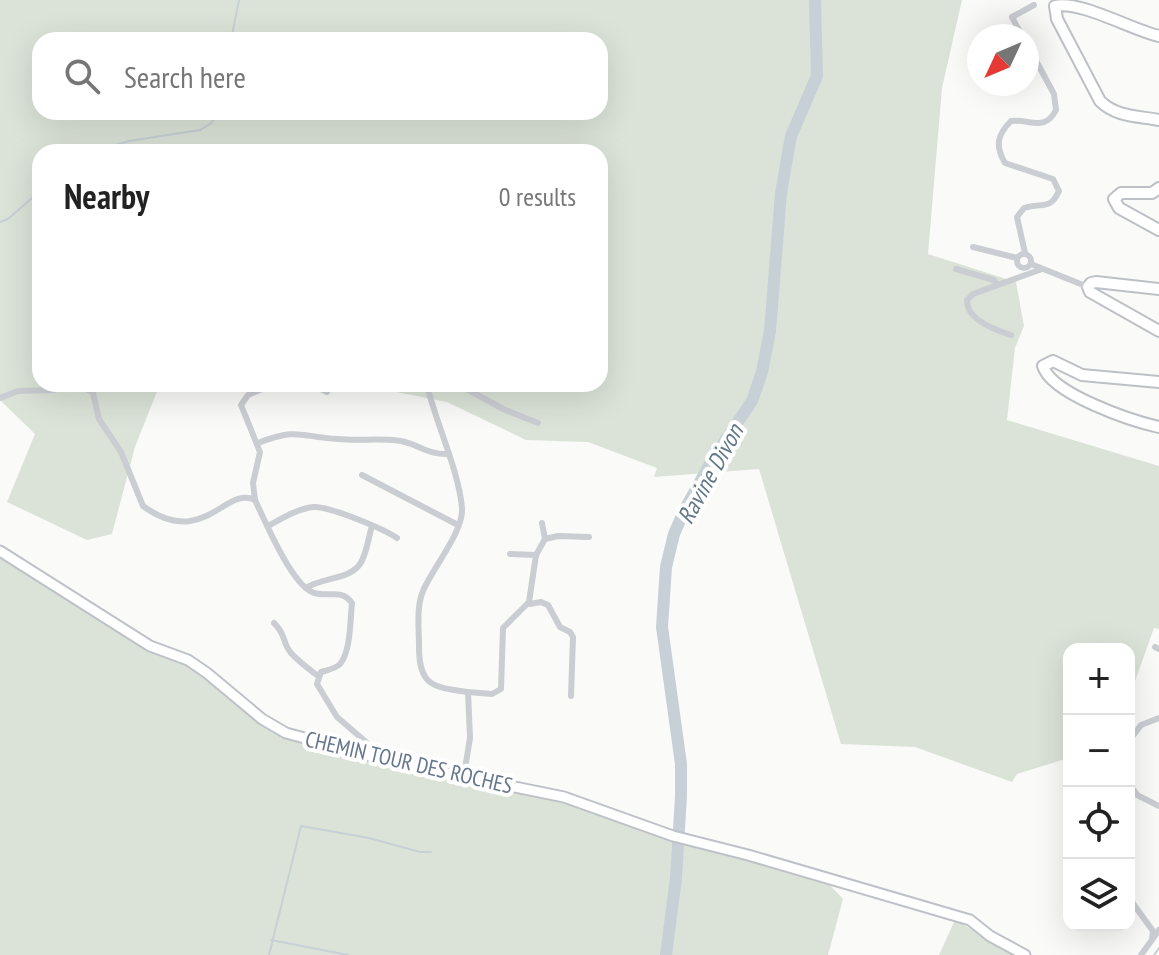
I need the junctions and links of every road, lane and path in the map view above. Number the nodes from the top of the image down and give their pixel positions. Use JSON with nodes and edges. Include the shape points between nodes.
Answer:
{"nodes":[{"id":1,"x":1084,"y":3,"type":"edge"},
{"id":2,"x":1034,"y":5,"type":"dead end"},
{"id":3,"x":1016,"y":24,"type":"edge"},
{"id":4,"x":1159,"y":36,"type":"edge"},
{"id":5,"x":1039,"y":66,"type":"edge"},
{"id":6,"x":1159,"y":120,"type":"edge"},
{"id":7,"x":1159,"y":188,"type":"edge"},
{"id":8,"x":1159,"y":230,"type":"edge"},
{"id":9,"x":973,"y":247,"type":"dead end"},
{"id":10,"x":1025,"y":253,"type":"junction"},
{"id":11,"x":1017,"y":258,"type":"junction"},
{"id":12,"x":1031,"y":264,"type":"junction"},
{"id":13,"x":956,"y":269,"type":"dead end"},
{"id":14,"x":1042,"y":269,"type":"junction"},
{"id":15,"x":998,"y":285,"type":"junction"},
{"id":16,"x":1088,"y":287,"type":"junction"},
{"id":17,"x":1159,"y":289,"type":"edge"},
{"id":18,"x":1159,"y":331,"type":"edge"},
{"id":19,"x":1011,"y":335,"type":"dead end"},
{"id":20,"x":1159,"y":382,"type":"edge"},
{"id":21,"x":32,"y":391,"type":"edge"},
{"id":22,"x":91,"y":392,"type":"edge"},
{"id":23,"x":255,"y":392,"type":"edge"},
{"id":24,"x":429,"y":392,"type":"edge"},
{"id":25,"x":472,"y":392,"type":"edge"},
{"id":26,"x":0,"y":398,"type":"edge"},
{"id":27,"x":538,"y":423,"type":"dead end"},
{"id":28,"x":1159,"y":427,"type":"edge"},
{"id":29,"x":258,"y":443,"type":"junction"},
{"id":30,"x":449,"y":454,"type":"junction"},
{"id":31,"x":362,"y":475,"type":"dead end"},
{"id":32,"x":255,"y":500,"type":"junction"},
{"id":33,"x":542,"y":523,"type":"dead end"},
{"id":34,"x":458,"y":525,"type":"junction"},
{"id":35,"x":268,"y":526,"type":"junction"},
{"id":36,"x":372,"y":526,"type":"junction"},
{"id":37,"x":589,"y":537,"type":"dead end"},
{"id":38,"x":397,"y":538,"type":"dead end"},
{"id":39,"x":545,"y":539,"type":"junction"},
{"id":40,"x":0,"y":551,"type":"edge"},
{"id":41,"x":510,"y":554,"type":"dead end"},
{"id":42,"x":536,"y":555,"type":"junction"},
{"id":43,"x":306,"y":588,"type":"junction"},
{"id":44,"x":526,"y":606,"type":"junction"},
{"id":45,"x":274,"y":623,"type":"dead end"},
{"id":46,"x":318,"y":676,"type":"junction"},
{"id":47,"x":468,"y":692,"type":"junction"},
{"id":48,"x":571,"y":696,"type":"dead end"},
{"id":49,"x":1159,"y":718,"type":"edge"},
{"id":50,"x":1135,"y":733,"type":"edge"},
{"id":51,"x":366,"y":753,"type":"junction"},
{"id":52,"x":464,"y":775,"type":"junction"},
{"id":53,"x":1132,"y":787,"type":"edge"},
{"id":54,"x":1159,"y":806,"type":"edge"},
{"id":55,"x":1135,"y":906,"type":"edge"},
{"id":56,"x":1159,"y":930,"type":"edge"},
{"id":57,"x":1152,"y":940,"type":"junction"},
{"id":58,"x":1025,"y":955,"type":"edge"},
{"id":59,"x":1141,"y":955,"type":"edge"}],
"edges":[{"from":1,"to":4,"type":"main road"},
{"from":1,"to":6,"type":"main road","via":[[1057,3],[1054,10],[1100,101],[1118,113]]},
{"from":2,"to":3,"type":"street","via":[[1012,17]]},
{"from":5,"to":10,"type":"street","via":[[1056,110],[1037,125],[1011,121],[997,143],[1005,163],[1053,179],[1059,191],[1055,201],[1024,208],[1017,217]]},
{"from":7,"to":8,"type":"main road","via":[[1152,193],[1121,193],[1114,199],[1119,208]]},
{"from":9,"to":11,"type":"street"},
{"from":10,"to":11,"type":"street"},
{"from":10,"to":12,"type":"street"},
{"from":11,"to":12,"type":"street","via":[[1024,269]]},
{"from":12,"to":14,"type":"street"},
{"from":13,"to":15,"type":"street"},
{"from":14,"to":15,"type":"street"},
{"from":14,"to":16,"type":"street"},
{"from":15,"to":19,"type":"street","via":[[969,297],[967,308]]},
{"from":16,"to":17,"type":"main road","via":[[1096,282]]},
{"from":16,"to":18,"type":"main road"},
{"from":20,"to":28,"type":"main road","via":[[1082,375],[1053,361],[1043,366],[1052,381],[1081,397]]},
{"from":21,"to":26,"type":"street"},
{"from":22,"to":32,"type":"street","via":[[99,419],[148,510],[192,523],[235,499]]},
{"from":23,"to":29,"type":"street","via":[[241,405]]},
{"from":24,"to":30,"type":"street"},
{"from":25,"to":27,"type":"street"},
{"from":29,"to":30,"type":"street","via":[[294,432],[405,442],[430,454]]},
{"from":29,"to":32,"type":"street"},
{"from":30,"to":34,"type":"street","via":[[463,510]]},
{"from":31,"to":34,"type":"street"},
{"from":32,"to":35,"type":"street"},
{"from":33,"to":39,"type":"street"},
{"from":34,"to":47,"type":"street","via":[[421,598],[419,660],[428,682],[437,688]]},
{"from":35,"to":36,"type":"street","via":[[313,507]]},
{"from":35,"to":43,"type":"street"},
{"from":36,"to":38,"type":"street"},
{"from":36,"to":43,"type":"street","via":[[356,569]]},
{"from":37,"to":39,"type":"street"},
{"from":39,"to":42,"type":"street"},
{"from":40,"to":51,"type":"street","name":"CHEMIN TOUR DES ROCHES","via":[[150,646],[188,660],[273,727]]},
{"from":41,"to":42,"type":"street"},
{"from":42,"to":44,"type":"street","via":[[532,597]]},
{"from":43,"to":46,"type":"street","via":[[317,594],[338,593],[352,603],[342,662]]},
{"from":44,"to":47,"type":"street","via":[[503,628],[501,689],[492,694]]},
{"from":44,"to":48,"type":"street","via":[[548,605],[560,627],[573,637]]},
{"from":45,"to":46,"type":"street","via":[[291,653]]},
{"from":46,"to":51,"type":"street","via":[[321,692],[337,717],[366,742]]},
{"from":47,"to":52,"type":"street","via":[[470,738]]},
{"from":49,"to":50,"type":"street"},
{"from":51,"to":52,"type":"street","name":"CHEMIN TOUR DES ROCHES"},
{"from":52,"to":58,"type":"street","name":"CHEMIN TOUR DES ROCHES","via":[[564,797],[673,836],[970,920]]},
{"from":53,"to":54,"type":"street"},
{"from":55,"to":57,"type":"street","via":[[1153,931]]},
{"from":56,"to":57,"type":"street"},
{"from":57,"to":59,"type":"street"}]}
